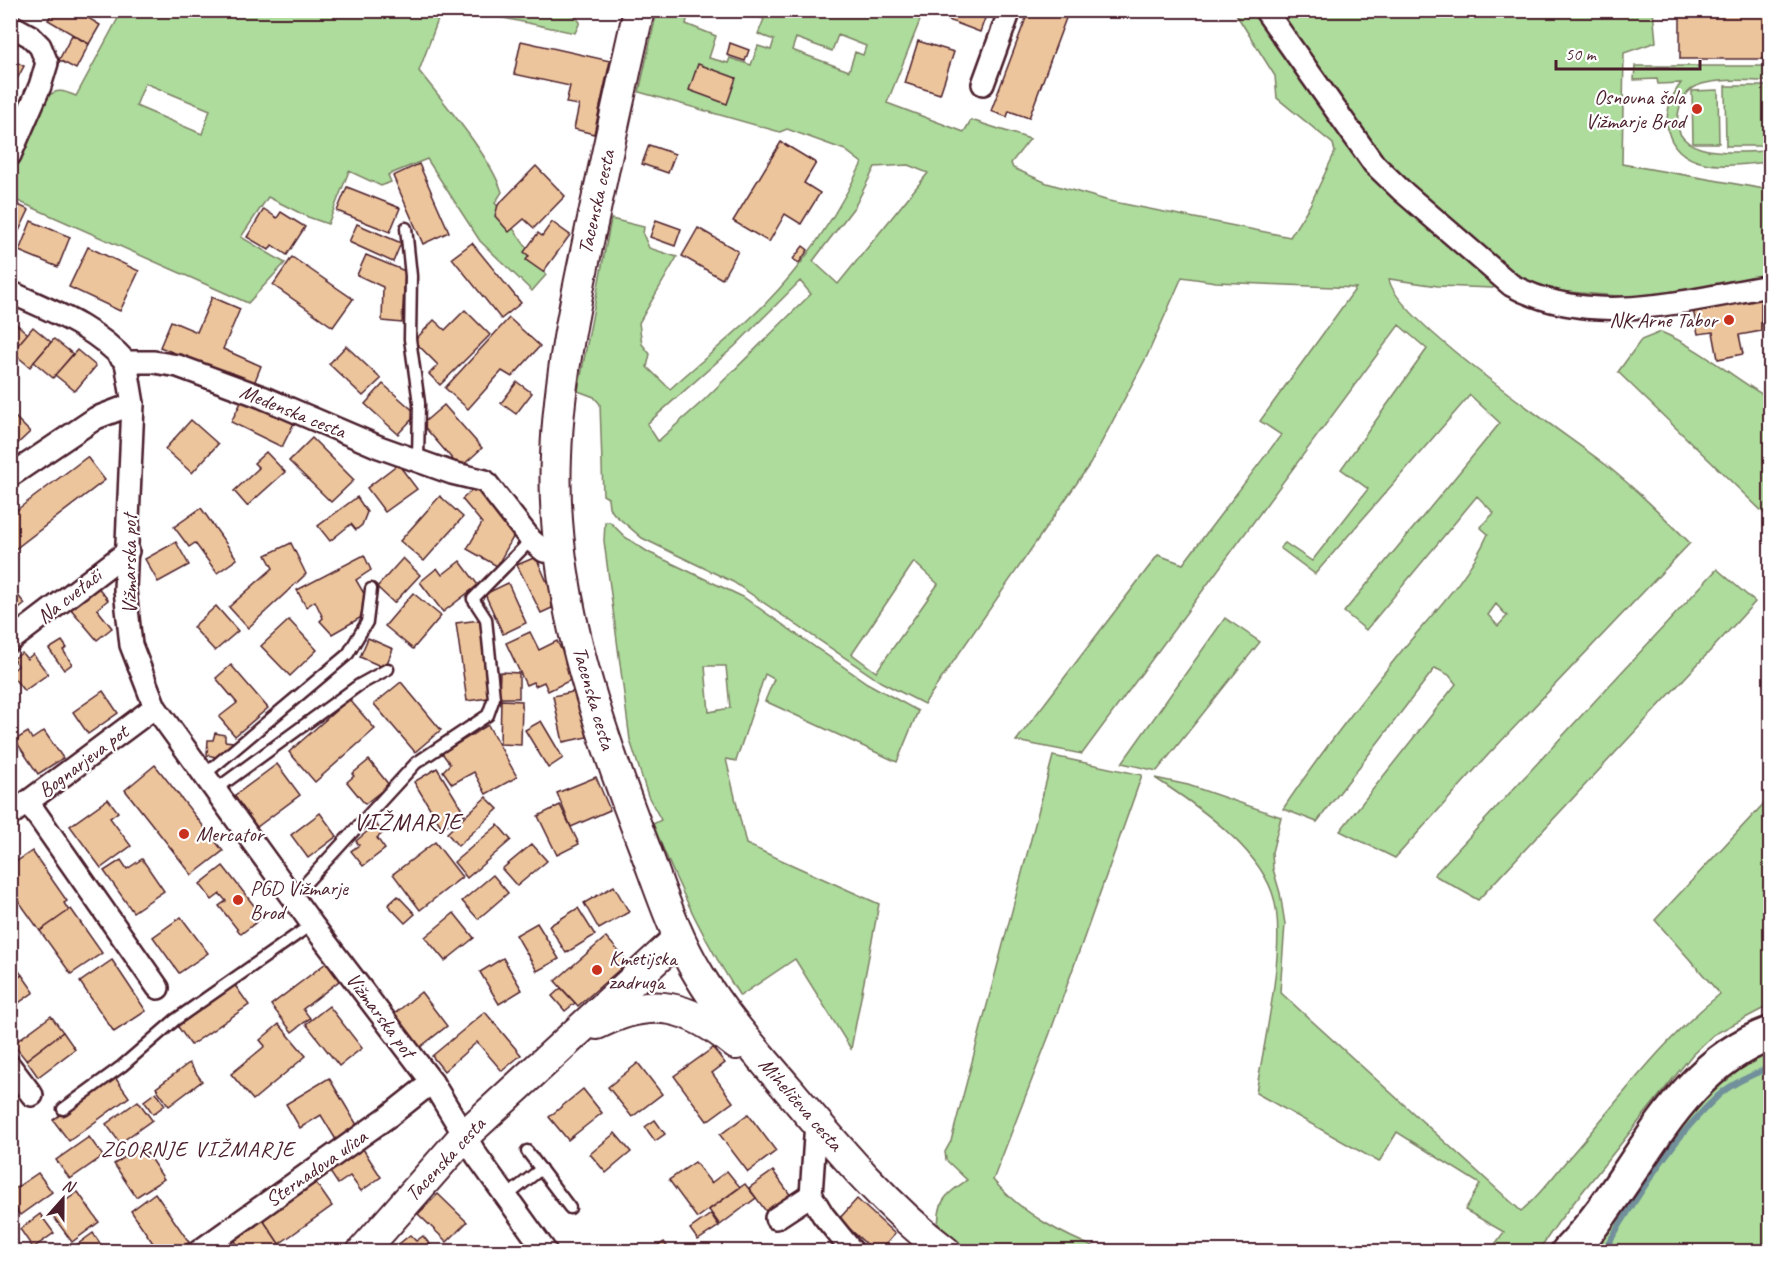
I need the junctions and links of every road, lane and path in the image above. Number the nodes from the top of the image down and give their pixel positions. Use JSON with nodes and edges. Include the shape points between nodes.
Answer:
{"nodes":[{"id":1,"x":639,"y":10,"type":"edge"},
{"id":2,"x":1010,"y":10,"type":"edge"},
{"id":3,"x":1265,"y":10,"type":"edge"},
{"id":4,"x":10,"y":25,"type":"edge"},
{"id":5,"x":983,"y":84,"type":"dead end"},
{"id":6,"x":10,"y":155,"type":"edge"},
{"id":7,"x":406,"y":228,"type":"dead end"},
{"id":8,"x":1770,"y":286,"type":"edge"},
{"id":9,"x":10,"y":292,"type":"edge"},
{"id":10,"x":126,"y":362,"type":"junction"},
{"id":11,"x":133,"y":404,"type":"junction"},
{"id":12,"x":418,"y":461,"type":"junction"},
{"id":13,"x":10,"y":476,"type":"edge"},
{"id":14,"x":531,"y":540,"type":"junction"},
{"id":15,"x":128,"y":551,"type":"junction"},
{"id":16,"x":561,"y":552,"type":"junction"},
{"id":17,"x":371,"y":589,"type":"dead end"},
{"id":18,"x":10,"y":641,"type":"edge"},
{"id":19,"x":388,"y":669,"type":"dead end"},
{"id":20,"x":155,"y":707,"type":"junction"},
{"id":21,"x":210,"y":782,"type":"junction"},
{"id":22,"x":28,"y":802,"type":"junction"},
{"id":23,"x":10,"y":816,"type":"edge"},
{"id":24,"x":293,"y":897,"type":"junction"},
{"id":25,"x":312,"y":924,"type":"junction"},
{"id":26,"x":679,"y":938,"type":"junction"},
{"id":27,"x":158,"y":988,"type":"dead end"},
{"id":28,"x":1770,"y":1034,"type":"edge"},
{"id":29,"x":576,"y":1035,"type":"junction"},
{"id":30,"x":10,"y":1066,"type":"edge"},
{"id":31,"x":432,"y":1082,"type":"junction"},
{"id":32,"x":788,"y":1089,"type":"junction"},
{"id":33,"x":32,"y":1095,"type":"dead end"},
{"id":34,"x":63,"y":1109,"type":"dead end"},
{"id":35,"x":816,"y":1122,"type":"junction"},
{"id":36,"x":465,"y":1135,"type":"junction"},
{"id":37,"x":527,"y":1150,"type":"dead end"},
{"id":38,"x":541,"y":1169,"type":"junction"},
{"id":39,"x":811,"y":1195,"type":"junction"},
{"id":40,"x":507,"y":1196,"type":"junction"},
{"id":41,"x":570,"y":1208,"type":"dead end"},
{"id":42,"x":776,"y":1218,"type":"dead end"},
{"id":43,"x":1573,"y":1248,"type":"edge"},
{"id":44,"x":198,"y":1251,"type":"edge"},
{"id":45,"x":362,"y":1251,"type":"edge"},
{"id":46,"x":546,"y":1251,"type":"edge"},
{"id":47,"x":853,"y":1251,"type":"edge"},
{"id":48,"x":946,"y":1251,"type":"edge"}],
"edges":[{"from":1,"to":16,"type":"main road","name":"Tacenska cesta","via":[[569,329],[556,460]]},
{"from":2,"to":5,"type":"street"},
{"from":3,"to":8,"type":"street","via":[[1374,164],[1511,285],[1531,296],[1633,310]]},
{"from":4,"to":6,"type":"street","via":[[40,46],[47,63]]},
{"from":7,"to":12,"type":"lane","via":[[411,276],[410,339],[419,403]]},
{"from":9,"to":10,"type":"street","via":[[86,328],[110,344]]},
{"from":10,"to":11,"type":"street","name":"Vižmarska pot"},
{"from":10,"to":12,"type":"street","name":"Medenska cesta","via":[[178,366]]},
{"from":11,"to":13,"type":"street","via":[[96,418]]},
{"from":11,"to":15,"type":"street","name":"Vižmarska pot"},
{"from":12,"to":14,"type":"street","name":"Medenska cesta","via":[[485,481]]},
{"from":14,"to":16,"type":"street","name":"Medenska cesta","via":[[544,551]]},
{"from":14,"to":24,"type":"lane","via":[[473,599],[486,619],[494,698],[488,715],[416,763]]},
{"from":15,"to":18,"type":"street","name":"Na cvetači"},
{"from":15,"to":20,"type":"street","name":"Vižmarska pot","via":[[125,590],[131,645]]},
{"from":16,"to":26,"type":"main road","name":"Tacenska cesta","via":[[573,621],[607,748]]},
{"from":17,"to":21,"type":"lane","via":[[367,622],[348,654]]},
{"from":19,"to":21,"type":"lane"},
{"from":20,"to":21,"type":"street","name":"Vižmarska pot"},
{"from":20,"to":22,"type":"street","name":"Bognarjeva pot"},
{"from":21,"to":24,"type":"street","name":"Vižmarska pot"},
{"from":22,"to":23,"type":"street","name":"Bognarjeva pot"},
{"from":22,"to":27,"type":"street"},
{"from":24,"to":25,"type":"street","name":"Vižmarska pot"},
{"from":25,"to":31,"type":"street","name":"Vižmarska pot"},
{"from":25,"to":34,"type":"lane","via":[[184,1013]]},
{"from":26,"to":29,"type":"main road","name":"Tacenska cesta"},
{"from":26,"to":32,"type":"main road","name":"Miheličeva cesta","via":[[723,1012]]},
{"from":28,"to":43,"type":"highway","via":[[1722,1060],[1680,1101]]},
{"from":29,"to":32,"type":"main road","via":[[634,1009],[673,1008],[709,1023]]},
{"from":29,"to":36,"type":"main road","name":"Tacenska cesta"},
{"from":30,"to":33,"type":"street"},
{"from":31,"to":36,"type":"street","name":"Vižmarska pot"},
{"from":31,"to":44,"type":"street","name":"Sternadova ulica"},
{"from":32,"to":35,"type":"main road","name":"Miheličeva cesta"},
{"from":35,"to":39,"type":"street"},
{"from":35,"to":48,"type":"main road","name":"Miheličeva cesta","via":[[888,1203]]},
{"from":36,"to":40,"type":"street","name":"Vižmarska pot"},
{"from":36,"to":45,"type":"main road","name":"Tacenska cesta"},
{"from":37,"to":38,"type":"lane"},
{"from":38,"to":40,"type":"lane"},
{"from":38,"to":41,"type":"lane"},
{"from":39,"to":42,"type":"street"},
{"from":39,"to":47,"type":"street"},
{"from":40,"to":46,"type":"street","name":"Vižmarska pot"}]}
